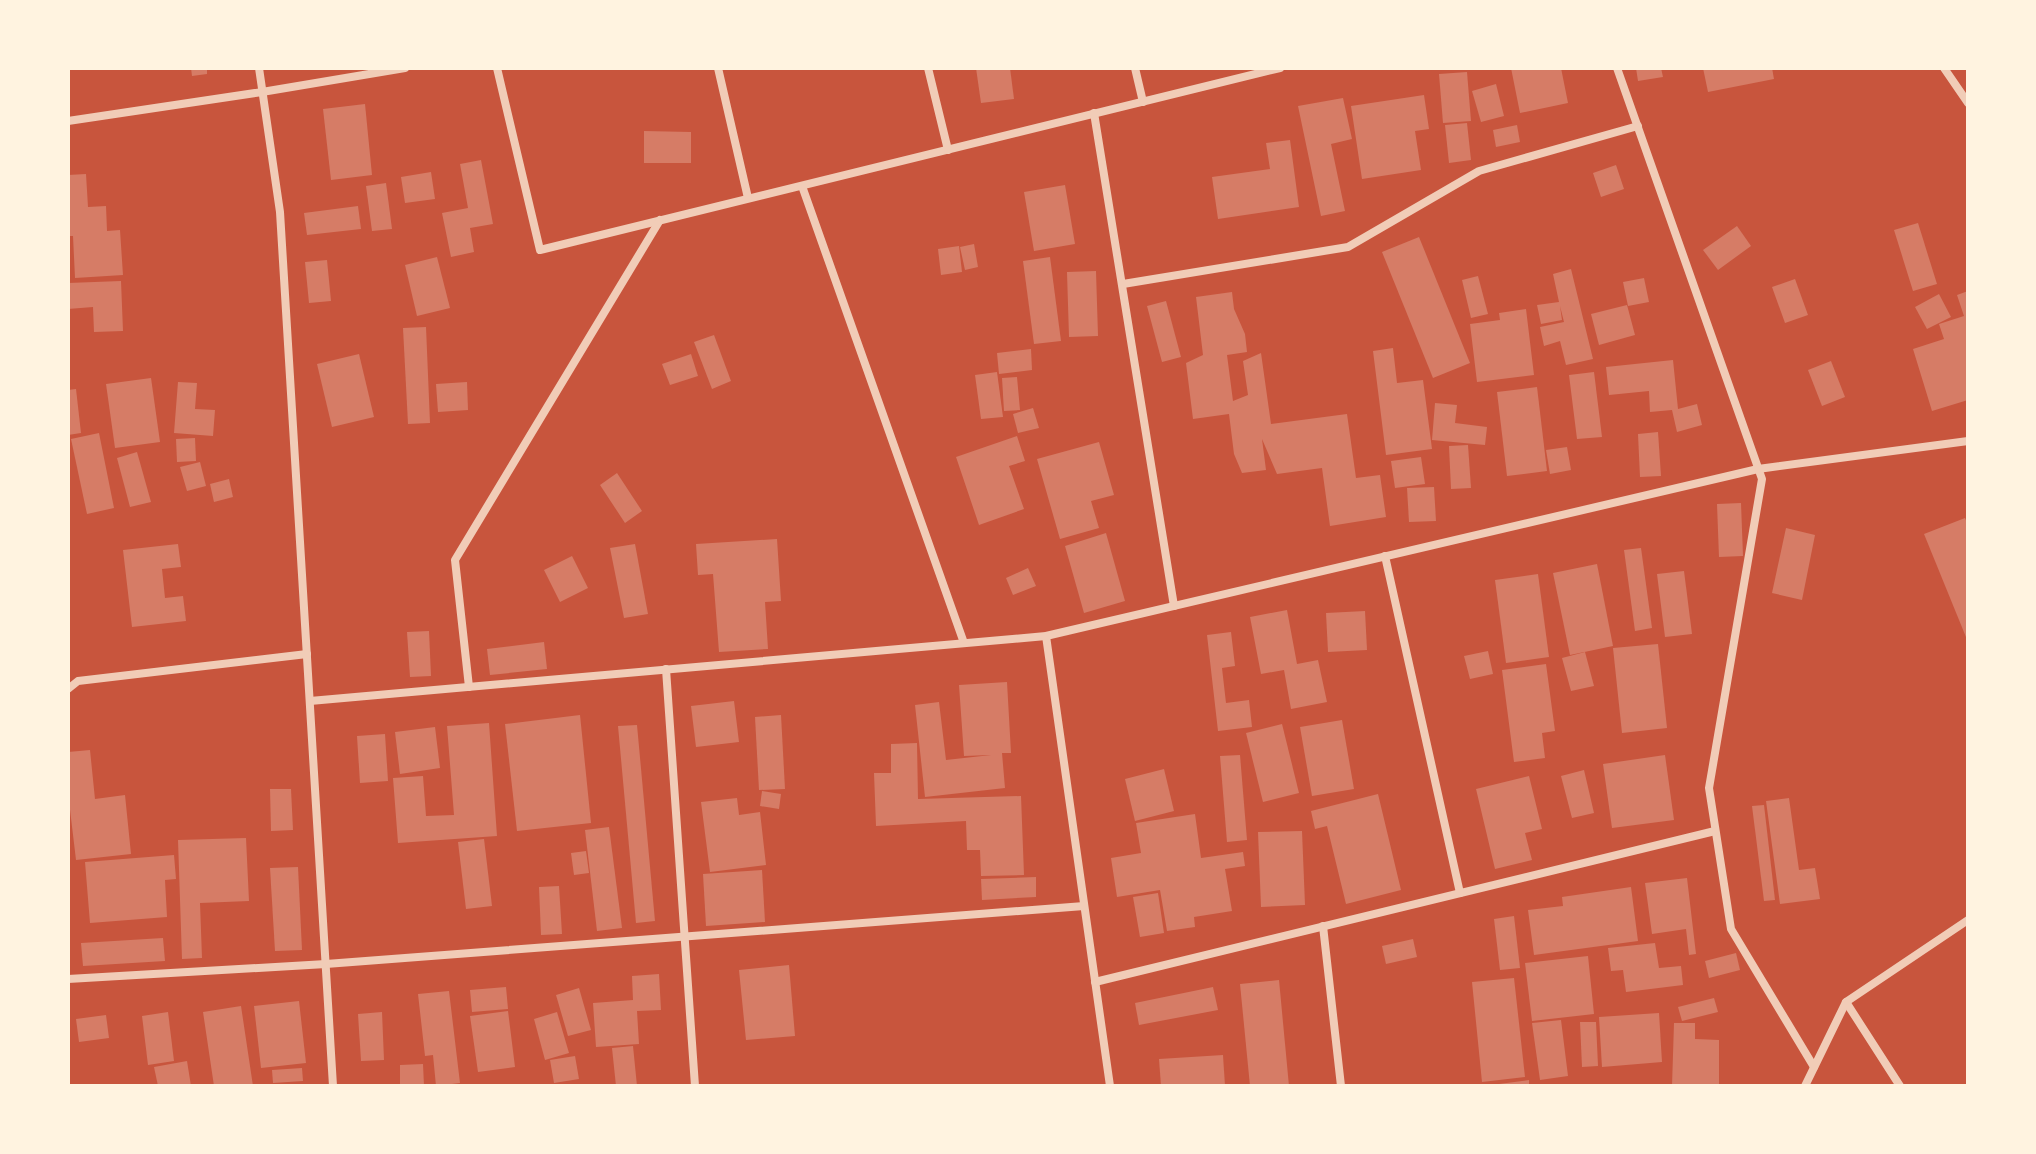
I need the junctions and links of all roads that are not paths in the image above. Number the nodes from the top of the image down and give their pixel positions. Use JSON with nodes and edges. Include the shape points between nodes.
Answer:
{"nodes":[{"id":1,"x":259,"y":68,"type":"edge"},
{"id":2,"x":405,"y":68,"type":"edge"},
{"id":3,"x":497,"y":68,"type":"edge"},
{"id":4,"x":718,"y":68,"type":"edge"},
{"id":5,"x":928,"y":68,"type":"edge"},
{"id":6,"x":1135,"y":68,"type":"edge"},
{"id":7,"x":1280,"y":68,"type":"edge"},
{"id":8,"x":1617,"y":68,"type":"edge"},
{"id":9,"x":1944,"y":68,"type":"edge"},
{"id":10,"x":262,"y":92,"type":"junction"},
{"id":11,"x":1143,"y":102,"type":"junction"},
{"id":12,"x":1968,"y":103,"type":"edge"},
{"id":13,"x":1094,"y":113,"type":"junction"},
{"id":14,"x":68,"y":121,"type":"edge"},
{"id":15,"x":1638,"y":126,"type":"junction"},
{"id":16,"x":948,"y":150,"type":"junction"},
{"id":17,"x":802,"y":186,"type":"junction"},
{"id":18,"x":748,"y":198,"type":"junction"},
{"id":19,"x":660,"y":220,"type":"junction"},
{"id":20,"x":1123,"y":284,"type":"junction"},
{"id":21,"x":1968,"y":441,"type":"edge"},
{"id":22,"x":1758,"y":469,"type":"junction"},
{"id":23,"x":1385,"y":556,"type":"junction"},
{"id":24,"x":1174,"y":606,"type":"junction"},
{"id":25,"x":1046,"y":636,"type":"junction"},
{"id":26,"x":964,"y":643,"type":"junction"},
{"id":27,"x":307,"y":654,"type":"junction"},
{"id":28,"x":666,"y":669,"type":"junction"},
{"id":29,"x":469,"y":687,"type":"junction"},
{"id":30,"x":68,"y":689,"type":"edge"},
{"id":31,"x":310,"y":701,"type":"junction"},
{"id":32,"x":1715,"y":831,"type":"junction"},
{"id":33,"x":1460,"y":893,"type":"junction"},
{"id":34,"x":1084,"y":906,"type":"junction"},
{"id":35,"x":1968,"y":920,"type":"edge"},
{"id":36,"x":1323,"y":926,"type":"junction"},
{"id":37,"x":685,"y":937,"type":"junction"},
{"id":38,"x":326,"y":964,"type":"junction"},
{"id":39,"x":68,"y":979,"type":"edge"},
{"id":40,"x":1095,"y":982,"type":"junction"},
{"id":41,"x":1846,"y":1002,"type":"junction"},
{"id":42,"x":1814,"y":1067,"type":"junction"},
{"id":43,"x":333,"y":1086,"type":"edge"},
{"id":44,"x":695,"y":1086,"type":"edge"},
{"id":45,"x":1110,"y":1086,"type":"edge"},
{"id":46,"x":1341,"y":1086,"type":"edge"},
{"id":47,"x":1805,"y":1086,"type":"edge"},
{"id":48,"x":1900,"y":1086,"type":"edge"}],
"edges":[{"from":1,"to":10,"type":"street"},
{"from":2,"to":10,"type":"street"},
{"from":3,"to":19,"type":"street","via":[[540,250]]},
{"from":4,"to":18,"type":"street"},
{"from":5,"to":16,"type":"street"},
{"from":6,"to":11,"type":"street"},
{"from":7,"to":11,"type":"street"},
{"from":8,"to":15,"type":"street"},
{"from":9,"to":12,"type":"street"},
{"from":10,"to":14,"type":"street"},
{"from":10,"to":27,"type":"street","via":[[280,212]]},
{"from":11,"to":13,"type":"street"},
{"from":13,"to":16,"type":"street"},
{"from":13,"to":20,"type":"street"},
{"from":15,"to":20,"type":"street","via":[[1479,171],[1348,247]]},
{"from":15,"to":22,"type":"street"},
{"from":16,"to":17,"type":"street"},
{"from":17,"to":18,"type":"street"},
{"from":17,"to":26,"type":"street"},
{"from":18,"to":19,"type":"street"},
{"from":19,"to":29,"type":"street","via":[[455,560]]},
{"from":20,"to":24,"type":"street"},
{"from":21,"to":22,"type":"street"},
{"from":22,"to":23,"type":"street"},
{"from":22,"to":32,"type":"street","via":[[1762,479],[1709,788]]},
{"from":23,"to":24,"type":"street"},
{"from":23,"to":33,"type":"street"},
{"from":24,"to":25,"type":"street"},
{"from":25,"to":26,"type":"street"},
{"from":25,"to":34,"type":"street"},
{"from":26,"to":28,"type":"street"},
{"from":27,"to":30,"type":"street","via":[[78,681]]},
{"from":27,"to":31,"type":"street"},
{"from":28,"to":29,"type":"street"},
{"from":28,"to":37,"type":"street"},
{"from":29,"to":31,"type":"street"},
{"from":31,"to":38,"type":"street"},
{"from":32,"to":33,"type":"street"},
{"from":32,"to":42,"type":"street","via":[[1731,929]]},
{"from":33,"to":36,"type":"street"},
{"from":34,"to":37,"type":"street"},
{"from":34,"to":40,"type":"street"},
{"from":35,"to":41,"type":"street"},
{"from":36,"to":40,"type":"street"},
{"from":36,"to":46,"type":"street"},
{"from":37,"to":38,"type":"street"},
{"from":37,"to":44,"type":"street"},
{"from":38,"to":39,"type":"street"},
{"from":38,"to":43,"type":"street"},
{"from":40,"to":45,"type":"street"},
{"from":41,"to":42,"type":"street"},
{"from":41,"to":48,"type":"street"},
{"from":42,"to":47,"type":"street"}]}
